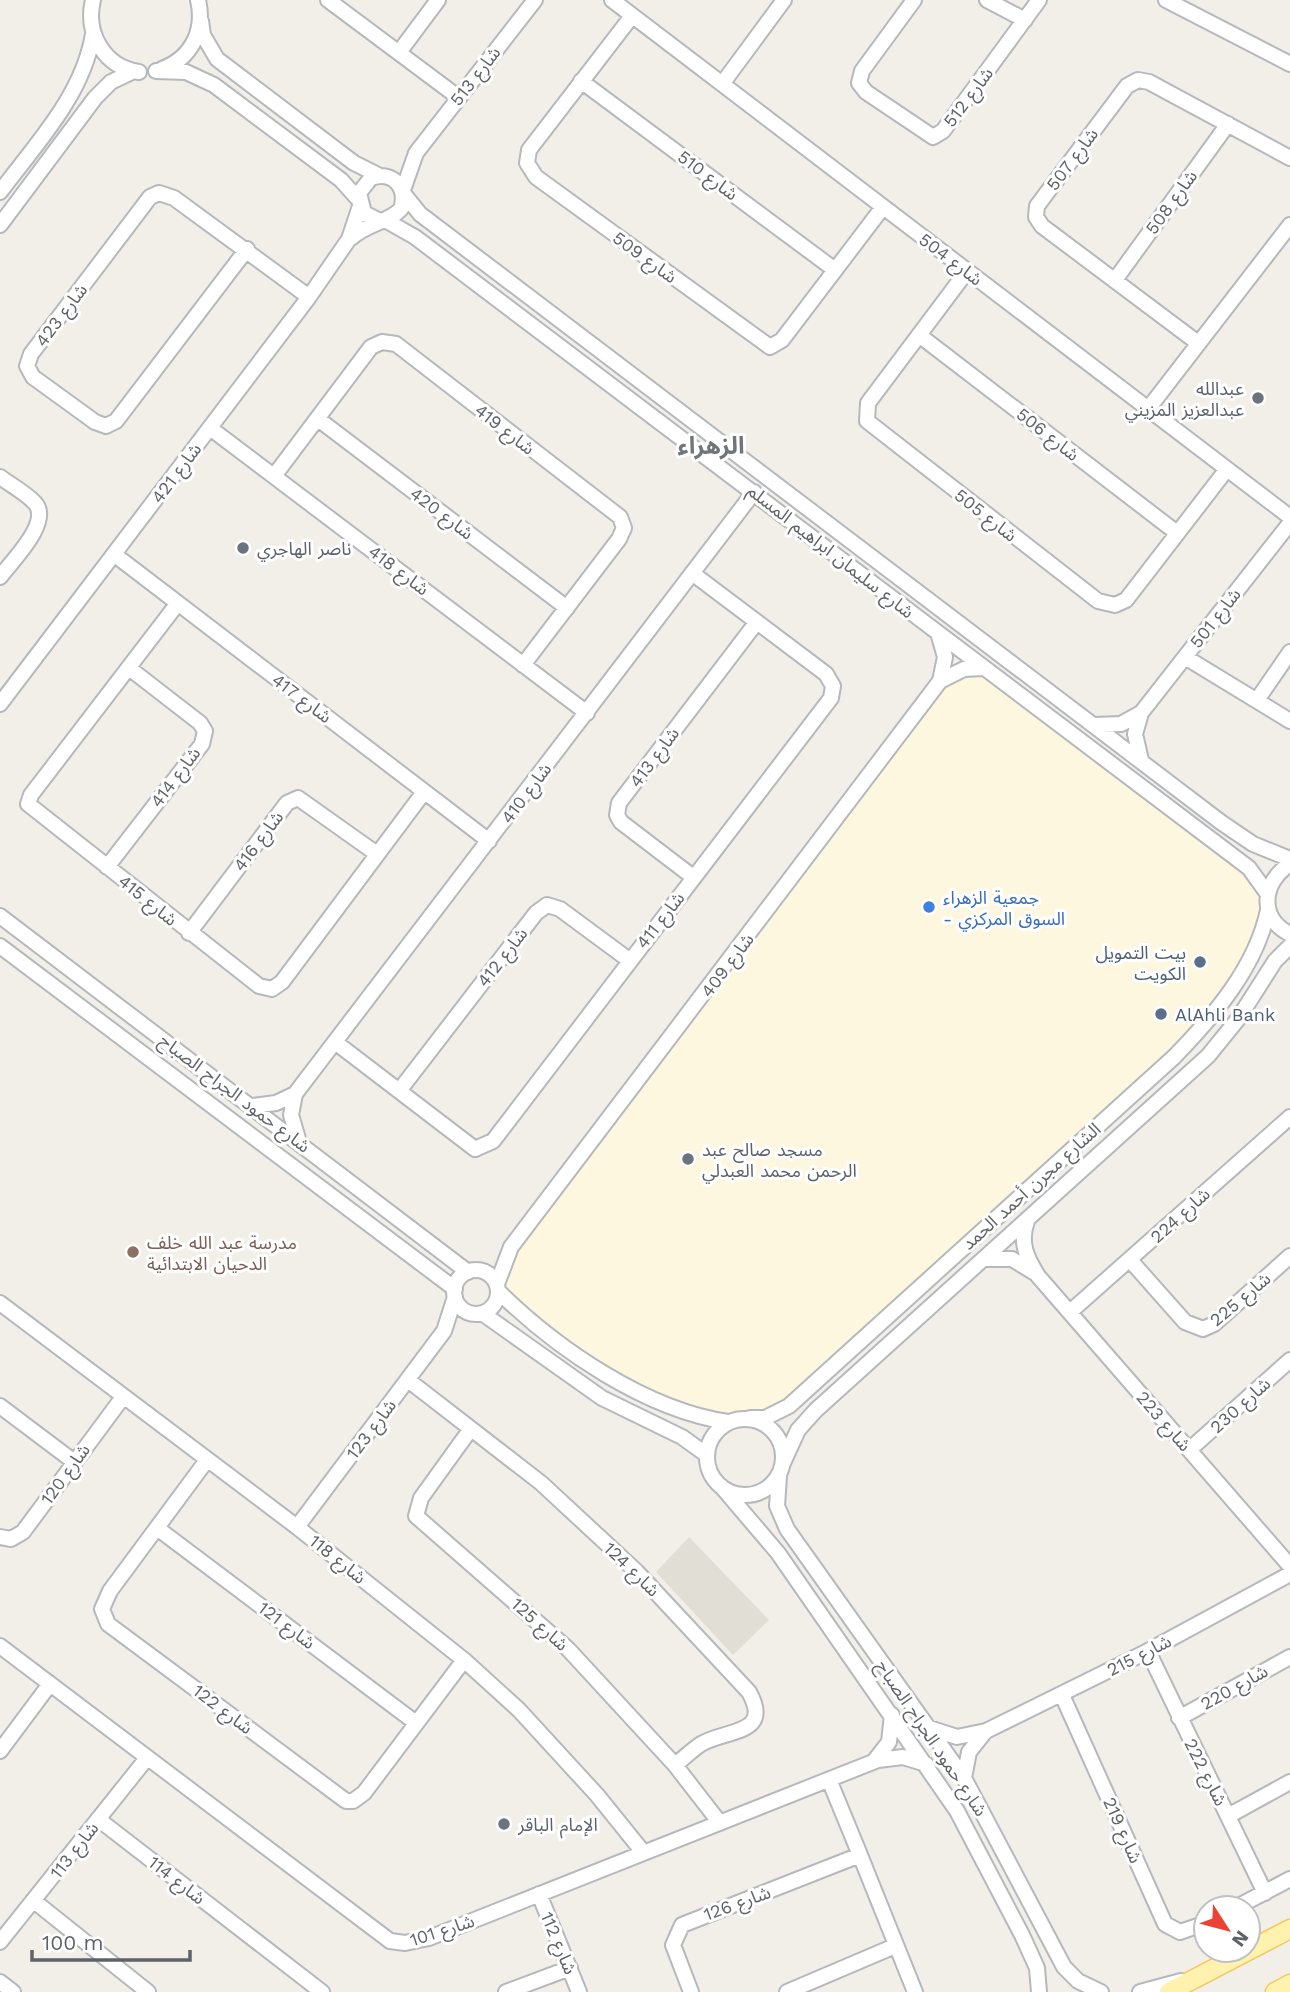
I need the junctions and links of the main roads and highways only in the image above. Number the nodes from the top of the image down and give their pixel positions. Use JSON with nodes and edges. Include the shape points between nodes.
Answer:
{"nodes":[{"id":1,"x":1290,"y":1929,"type":"edge"},
{"id":2,"x":1290,"y":1984,"type":"edge"},
{"id":3,"x":1169,"y":1992,"type":"edge"},
{"id":4,"x":1275,"y":1992,"type":"edge"}],
"edges":[{"from":1,"to":3,"type":"main road"},
{"from":2,"to":4,"type":"main road"}]}
